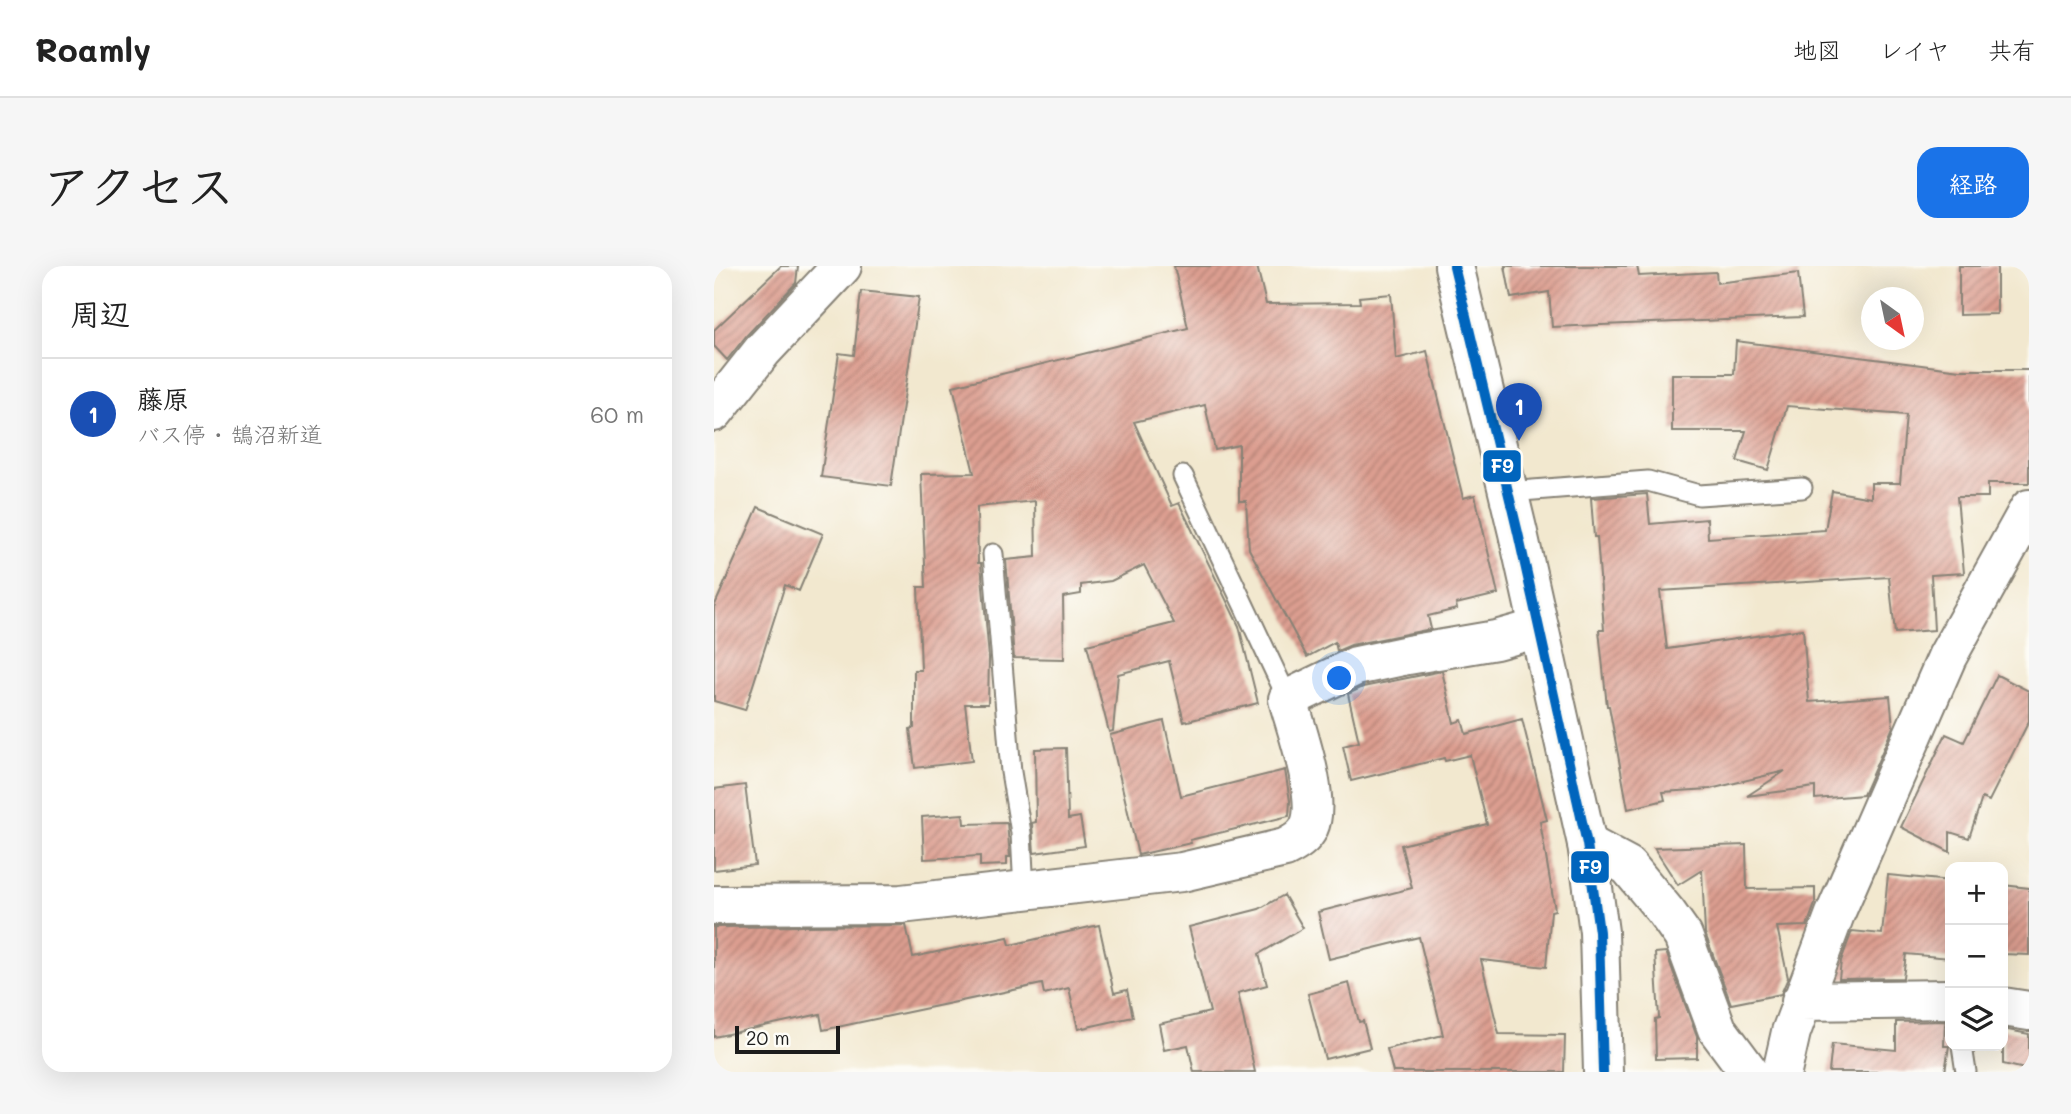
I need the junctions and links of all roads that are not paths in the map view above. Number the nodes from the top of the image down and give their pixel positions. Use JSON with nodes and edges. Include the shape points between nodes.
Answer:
{"nodes":[{"id":1,"x":842,"y":266,"type":"edge"},
{"id":2,"x":1454,"y":266,"type":"edge"},
{"id":3,"x":714,"y":412,"type":"edge"},
{"id":4,"x":1183,"y":476,"type":"dead end"},
{"id":5,"x":1802,"y":488,"type":"dead end"},
{"id":6,"x":1508,"y":492,"type":"junction"},
{"id":7,"x":2029,"y":509,"type":"edge"},
{"id":8,"x":993,"y":554,"type":"dead end"},
{"id":9,"x":1539,"y":628,"type":"junction"},
{"id":10,"x":1288,"y":699,"type":"junction"},
{"id":11,"x":1587,"y":845,"type":"junction"},
{"id":12,"x":1024,"y":891,"type":"junction"},
{"id":13,"x":714,"y":905,"type":"edge"},
{"id":14,"x":1945,"y":999,"type":"edge"},
{"id":15,"x":1801,"y":1002,"type":"junction"},
{"id":16,"x":2008,"y":1008,"type":"edge"},
{"id":17,"x":2029,"y":1011,"type":"edge"},
{"id":18,"x":1963,"y":1051,"type":"edge"},
{"id":19,"x":1603,"y":1072,"type":"edge"},
{"id":20,"x":1749,"y":1072,"type":"edge"},
{"id":21,"x":1782,"y":1072,"type":"edge"},
{"id":22,"x":1966,"y":1072,"type":"edge"}],
"edges":[{"from":1,"to":3,"type":"street","via":[[763,350]]},
{"from":2,"to":6,"type":"street"},
{"from":4,"to":10,"type":"lane"},
{"from":5,"to":6,"type":"lane","via":[[1699,495],[1648,481]]},
{"from":6,"to":9,"type":"street"},
{"from":7,"to":15,"type":"street","via":[[1947,657]]},
{"from":8,"to":12,"type":"lane"},
{"from":9,"to":10,"type":"street","via":[[1356,666]]},
{"from":9,"to":11,"type":"street"},
{"from":10,"to":12,"type":"street","via":[[1314,800],[1309,828],[1298,841],[1182,872]]},
{"from":11,"to":19,"type":"street","via":[[1599,932]]},
{"from":11,"to":20,"type":"street","via":[[1628,866],[1666,912],[1683,936],[1717,1029]]},
{"from":12,"to":13,"type":"street","via":[[901,904]]},
{"from":14,"to":15,"type":"street"},
{"from":15,"to":21,"type":"street"},
{"from":16,"to":17,"type":"street"},
{"from":18,"to":22,"type":"lane"}]}
